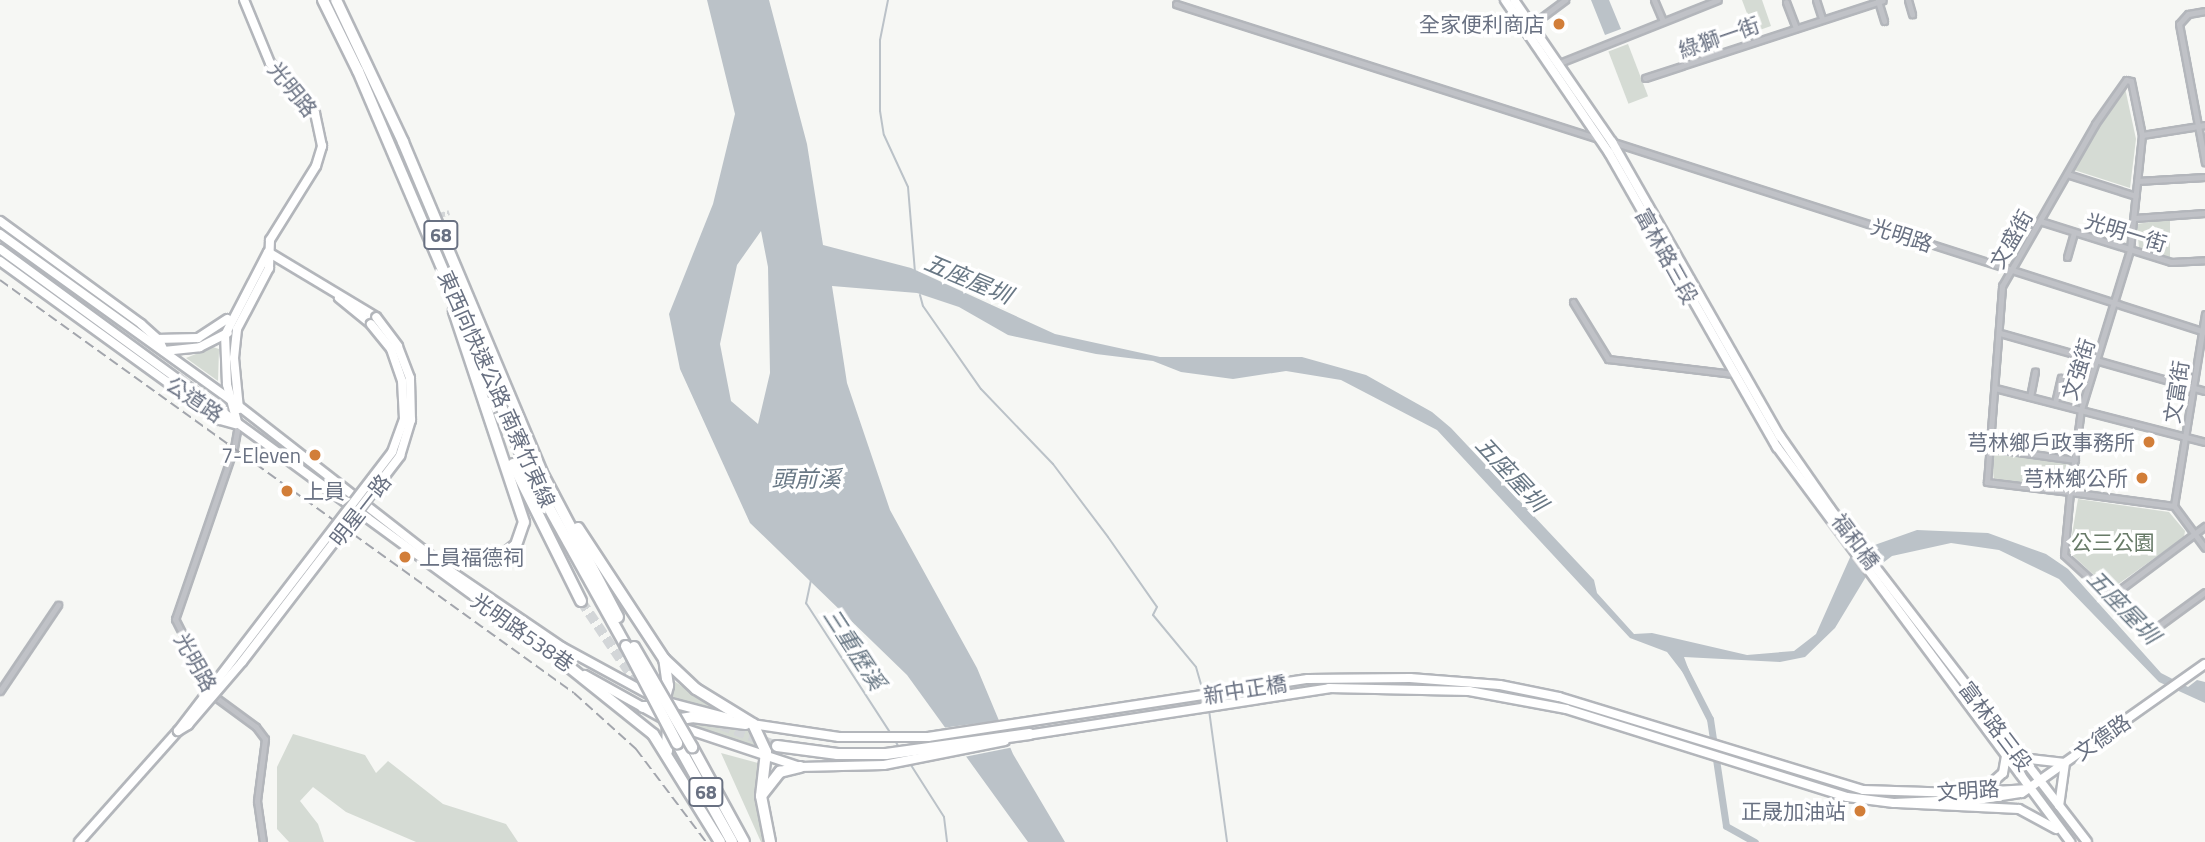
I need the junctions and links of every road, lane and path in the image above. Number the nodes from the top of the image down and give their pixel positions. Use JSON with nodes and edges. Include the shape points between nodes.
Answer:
{"nodes":[{"id":1,"x":244,"y":0,"type":"edge"},
{"id":2,"x":323,"y":0,"type":"edge"},
{"id":3,"x":336,"y":0,"type":"edge"},
{"id":4,"x":1505,"y":0,"type":"edge"},
{"id":5,"x":1514,"y":0,"type":"edge"},
{"id":6,"x":1565,"y":0,"type":"edge"},
{"id":7,"x":1654,"y":0,"type":"edge"},
{"id":8,"x":1686,"y":0,"type":"edge"},
{"id":9,"x":1718,"y":0,"type":"edge"},
{"id":10,"x":1815,"y":0,"type":"edge"},
{"id":11,"x":1908,"y":0,"type":"edge"},
{"id":12,"x":1880,"y":1,"type":"edge"},
{"id":13,"x":1786,"y":2,"type":"edge"},
{"id":14,"x":1176,"y":4,"type":"dead end"},
{"id":15,"x":1689,"y":9,"type":"junction"},
{"id":16,"x":2205,"y":11,"type":"edge"},
{"id":17,"x":1912,"y":14,"type":"dead end"},
{"id":18,"x":1662,"y":19,"type":"junction"},
{"id":19,"x":1822,"y":19,"type":"junction"},
{"id":20,"x":1884,"y":20,"type":"dead end"},
{"id":21,"x":1528,"y":28,"type":"junction"},
{"id":22,"x":1796,"y":28,"type":"junction"},
{"id":23,"x":1557,"y":64,"type":"junction"},
{"id":24,"x":1645,"y":78,"type":"dead end"},
{"id":25,"x":2131,"y":81,"type":"joint"},
{"id":26,"x":2202,"y":125,"type":"edge"},
{"id":27,"x":2142,"y":135,"type":"junction"},
{"id":28,"x":1599,"y":139,"type":"junction"},
{"id":29,"x":1612,"y":142,"type":"junction"},
{"id":30,"x":2205,"y":163,"type":"edge"},
{"id":31,"x":2067,"y":174,"type":"junction"},
{"id":32,"x":2205,"y":177,"type":"edge"},
{"id":33,"x":2137,"y":181,"type":"junction"},
{"id":34,"x":2136,"y":196,"type":"junction"},
{"id":35,"x":2205,"y":213,"type":"edge"},
{"id":36,"x":2134,"y":218,"type":"junction"},
{"id":37,"x":0,"y":221,"type":"edge"},
{"id":38,"x":2040,"y":221,"type":"junction"},
{"id":39,"x":2074,"y":233,"type":"junction"},
{"id":40,"x":0,"y":234,"type":"edge"},
{"id":41,"x":0,"y":250,"type":"edge"},
{"id":42,"x":2130,"y":250,"type":"junction"},
{"id":43,"x":268,"y":252,"type":"junction"},
{"id":44,"x":2067,"y":257,"type":"dead end"},
{"id":45,"x":2205,"y":260,"type":"edge"},
{"id":46,"x":0,"y":261,"type":"edge"},
{"id":47,"x":440,"y":264,"type":"junction"},
{"id":48,"x":2011,"y":271,"type":"junction"},
{"id":49,"x":91,"y":287,"type":"junction"},
{"id":50,"x":85,"y":295,"type":"junction"},
{"id":51,"x":1573,"y":302,"type":"dead end"},
{"id":52,"x":2116,"y":303,"type":"junction"},
{"id":53,"x":235,"y":308,"type":"junction"},
{"id":54,"x":2205,"y":314,"type":"edge"},
{"id":55,"x":242,"y":318,"type":"junction"},
{"id":56,"x":2203,"y":331,"type":"edge"},
{"id":57,"x":135,"y":332,"type":"junction"},
{"id":58,"x":2000,"y":333,"type":"junction"},
{"id":59,"x":225,"y":335,"type":"junction"},
{"id":60,"x":159,"y":340,"type":"junction"},
{"id":61,"x":123,"y":349,"type":"junction"},
{"id":62,"x":141,"y":350,"type":"junction"},
{"id":63,"x":164,"y":351,"type":"junction"},
{"id":64,"x":2097,"y":360,"type":"junction"},
{"id":65,"x":2035,"y":371,"type":"dead end"},
{"id":66,"x":1733,"y":374,"type":"junction"},
{"id":67,"x":2061,"y":378,"type":"dead end"},
{"id":68,"x":2193,"y":386,"type":"junction"},
{"id":69,"x":1995,"y":388,"type":"junction"},
{"id":70,"x":2205,"y":391,"type":"edge"},
{"id":71,"x":2030,"y":397,"type":"junction"},
{"id":72,"x":2055,"y":403,"type":"junction"},
{"id":73,"x":235,"y":404,"type":"junction"},
{"id":74,"x":2081,"y":409,"type":"junction"},
{"id":75,"x":238,"y":425,"type":"junction"},
{"id":76,"x":494,"y":427,"type":"junction"},
{"id":77,"x":2185,"y":434,"type":"junction"},
{"id":78,"x":2205,"y":442,"type":"edge"},
{"id":79,"x":1989,"y":448,"type":"junction"},
{"id":80,"x":2075,"y":460,"type":"junction"},
{"id":81,"x":541,"y":471,"type":"junction"},
{"id":82,"x":2070,"y":492,"type":"junction"},
{"id":83,"x":2174,"y":506,"type":"junction"},
{"id":84,"x":1827,"y":512,"type":"junction"},
{"id":85,"x":2205,"y":526,"type":"edge"},
{"id":86,"x":2194,"y":534,"type":"junction"},
{"id":87,"x":2205,"y":548,"type":"edge"},
{"id":88,"x":436,"y":559,"type":"junction"},
{"id":89,"x":1878,"y":577,"type":"joint"},
{"id":90,"x":2205,"y":592,"type":"edge"},
{"id":91,"x":2110,"y":597,"type":"junction"},
{"id":92,"x":581,"y":601,"type":"tunnel mouth"},
{"id":93,"x":58,"y":605,"type":"dead end"},
{"id":94,"x":630,"y":646,"type":"junction"},
{"id":95,"x":664,"y":659,"type":"junction"},
{"id":96,"x":563,"y":662,"type":"junction"},
{"id":97,"x":2205,"y":664,"type":"edge"},
{"id":98,"x":0,"y":691,"type":"edge"},
{"id":99,"x":1970,"y":699,"type":"junction"},
{"id":100,"x":664,"y":701,"type":"junction"},
{"id":101,"x":643,"y":707,"type":"junction"},
{"id":102,"x":668,"y":721,"type":"junction"},
{"id":103,"x":753,"y":724,"type":"junction"},
{"id":104,"x":1030,"y":734,"type":"junction"},
{"id":105,"x":777,"y":746,"type":"tunnel mouth"},
{"id":106,"x":1731,"y":751,"type":"joint"},
{"id":107,"x":765,"y":756,"type":"junction"},
{"id":108,"x":2006,"y":756,"type":"junction"},
{"id":109,"x":2021,"y":758,"type":"junction"},
{"id":110,"x":669,"y":760,"type":"junction"},
{"id":111,"x":1729,"y":761,"type":"joint"},
{"id":112,"x":2065,"y":763,"type":"junction"},
{"id":113,"x":800,"y":766,"type":"junction"},
{"id":114,"x":2039,"y":781,"type":"junction"},
{"id":115,"x":2029,"y":789,"type":"junction"},
{"id":116,"x":1983,"y":790,"type":"junction"},
{"id":117,"x":761,"y":796,"type":"junction"},
{"id":118,"x":1894,"y":803,"type":"junction"},
{"id":119,"x":2059,"y":807,"type":"junction"},
{"id":120,"x":2068,"y":839,"type":"edge"},
{"id":121,"x":79,"y":842,"type":"edge"},
{"id":122,"x":263,"y":842,"type":"edge"},
{"id":123,"x":720,"y":842,"type":"edge"},
{"id":124,"x":733,"y":842,"type":"edge"},
{"id":125,"x":744,"y":842,"type":"edge"},
{"id":126,"x":770,"y":842,"type":"edge"},
{"id":127,"x":2087,"y":842,"type":"edge"}],
"edges":[{"from":1,"to":43,"type":"street","name":"光明路","via":[[270,63],[311,108],[322,129],[316,166],[270,240]]},
{"from":2,"to":47,"type":"highway","name":"東西向快速公路 南寮竹東線","number":"68"},
{"from":3,"to":81,"type":"highway","name":"東西向快速公路 南寮竹東線","number":"68","via":[[402,142]]},
{"from":4,"to":21,"type":"street","name":"富林路三段"},
{"from":5,"to":21,"type":"street","name":"富林路三段"},
{"from":6,"to":21,"type":"street"},
{"from":7,"to":18,"type":"street"},
{"from":8,"to":15,"type":"street"},
{"from":9,"to":15,"type":"street"},
{"from":10,"to":19,"type":"street"},
{"from":11,"to":17,"type":"street"},
{"from":12,"to":19,"type":"street","name":"綠獅一街"},
{"from":12,"to":20,"type":"street"},
{"from":13,"to":22,"type":"street"},
{"from":14,"to":28,"type":"street","name":"光明路"},
{"from":15,"to":18,"type":"street"},
{"from":16,"to":26,"type":"street","via":[[2188,13],[2179,24]]},
{"from":18,"to":23,"type":"street"},
{"from":19,"to":22,"type":"street","name":"綠獅一街"},
{"from":21,"to":23,"type":"street","name":"富林路三段"},
{"from":21,"to":28,"type":"street","name":"富林路三段"},
{"from":22,"to":24,"type":"street","name":"綠獅一街"},
{"from":23,"to":29,"type":"street","name":"富林路三段"},
{"from":25,"to":27,"type":"street","name":"文強街"},
{"from":25,"to":31,"type":"street","name":"文盛街","via":[[2122,85],[2095,124]]},
{"from":26,"to":27,"type":"street"},
{"from":26,"to":30,"type":"street"},
{"from":27,"to":33,"type":"street","name":"文強街"},
{"from":28,"to":29,"type":"street","name":"光明路"},
{"from":28,"to":66,"type":"street","name":"富林路三段"},
{"from":29,"to":48,"type":"street","name":"光明路"},
{"from":29,"to":84,"type":"street","name":"富林路三段"},
{"from":31,"to":34,"type":"street"},
{"from":31,"to":38,"type":"street","name":"文盛街"},
{"from":32,"to":33,"type":"street"},
{"from":33,"to":34,"type":"street","name":"文強街"},
{"from":34,"to":36,"type":"street","name":"文強街"},
{"from":35,"to":36,"type":"street"},
{"from":36,"to":42,"type":"street","name":"文強街"},
{"from":37,"to":49,"type":"street","name":"公道路"},
{"from":38,"to":39,"type":"street","name":"光明一街"},
{"from":38,"to":48,"type":"street","name":"文盛街"},
{"from":39,"to":42,"type":"street","name":"光明一街"},
{"from":39,"to":44,"type":"street"},
{"from":40,"to":50,"type":"street","name":"公道路"},
{"from":41,"to":62,"type":"street","name":"公道路"},
{"from":42,"to":45,"type":"street","name":"光明一街","via":[[2171,262]]},
{"from":42,"to":52,"type":"street","name":"文強街"},
{"from":43,"to":53,"type":"street","name":"光明路"},
{"from":43,"to":55,"type":"street","name":"光明路","via":[[269,268]]},
{"from":43,"to":121,"type":"street","name":"明星一路","bridge":true,"via":[[374,320],[398,346],[410,378],[411,420],[401,456],[242,662]]},
{"from":46,"to":61,"type":"street","name":"公道路"},
{"from":47,"to":76,"type":"highway"},
{"from":47,"to":94,"type":"highway","name":"東西向快速公路 南寮竹東線","number":"68","via":[[528,470]]},
{"from":48,"to":52,"type":"street","name":"光明路"},
{"from":48,"to":58,"type":"street","name":"文盛街","via":[[2002,286]]},
{"from":49,"to":50,"type":"street"},
{"from":49,"to":60,"type":"street","name":"公道路"},
{"from":50,"to":57,"type":"street","name":"公道路"},
{"from":51,"to":66,"type":"street","via":[[1608,359]]},
{"from":52,"to":56,"type":"street","name":"光明路"},
{"from":52,"to":64,"type":"street","name":"文強街"},
{"from":53,"to":59,"type":"street","name":"光明路"},
{"from":53,"to":60,"type":"street","name":"公道路","via":[[221,326],[205,335]]},
{"from":54,"to":56,"type":"street","name":"文富街"},
{"from":55,"to":59,"type":"street","name":"公道路"},
{"from":55,"to":73,"type":"street","name":"光明路","via":[[234,358]]},
{"from":56,"to":68,"type":"street","name":"文富街"},
{"from":57,"to":60,"type":"street","name":"公道路"},
{"from":57,"to":63,"type":"street","name":"公道路"},
{"from":58,"to":64,"type":"street"},
{"from":58,"to":69,"type":"street","name":"文盛街"},
{"from":59,"to":63,"type":"street","name":"公道路","via":[[200,347]]},
{"from":59,"to":73,"type":"street","name":"光明路"},
{"from":60,"to":63,"type":"street","name":"公道路"},
{"from":61,"to":62,"type":"street","name":"公道路"},
{"from":61,"to":75,"type":"street","name":"公道路","via":[[220,420]]},
{"from":62,"to":63,"type":"street","name":"公道路"},
{"from":62,"to":75,"type":"street","name":"公道路"},
{"from":63,"to":73,"type":"street","name":"公道路"},
{"from":64,"to":68,"type":"street"},
{"from":64,"to":74,"type":"street","name":"文強街"},
{"from":65,"to":71,"type":"street"},
{"from":66,"to":84,"type":"street","name":"富林路三段"},
{"from":67,"to":72,"type":"street"},
{"from":68,"to":70,"type":"street"},
{"from":68,"to":77,"type":"street","name":"文富街"},
{"from":69,"to":71,"type":"street"},
{"from":69,"to":79,"type":"street","name":"文盛街"},
{"from":71,"to":72,"type":"street"},
{"from":72,"to":74,"type":"street"},
{"from":73,"to":75,"type":"street","name":"光明路"},
{"from":73,"to":88,"type":"street","name":"光明路538巷"},
{"from":74,"to":77,"type":"street"},
{"from":74,"to":80,"type":"street","name":"文強街"},
{"from":75,"to":96,"type":"street","name":"光明路538巷"},
{"from":75,"to":122,"type":"street","name":"光明路","via":[[175,619],[214,696],[263,734],[257,801]]},
{"from":76,"to":88,"type":"highway","via":[[523,508],[521,537],[511,552],[495,562]]},
{"from":76,"to":92,"type":"highway"},
{"from":77,"to":78,"type":"street"},
{"from":77,"to":83,"type":"street","name":"文富街"},
{"from":79,"to":80,"type":"street"},
{"from":79,"to":82,"type":"street","name":"文盛街","via":[[1987,482]]},
{"from":80,"to":82,"type":"street","name":"文強街"},
{"from":81,"to":94,"type":"highway","name":"東西向快速公路 南寮竹東線","number":"68"},
{"from":81,"to":95,"type":"highway"},
{"from":82,"to":83,"type":"street"},
{"from":82,"to":91,"type":"street","name":"文強街","via":[[2064,555]]},
{"from":83,"to":86,"type":"street"},
{"from":84,"to":89,"type":"street","name":"福和橋"},
{"from":85,"to":86,"type":"street"},
{"from":86,"to":87,"type":"street"},
{"from":86,"to":91,"type":"street"},
{"from":88,"to":100,"type":"street","name":"光明路538巷","via":[[562,647]]},
{"from":89,"to":99,"type":"street","name":"富林路三段"},
{"from":90,"to":91,"type":"street","name":"文強街","via":[[2149,633]]},
{"from":93,"to":98,"type":"street"},
{"from":94,"to":124,"type":"highway","name":"東西向快速公路 南寮竹東線","number":"68","bridge":true,"via":[[677,743]]},
{"from":94,"to":125,"type":"highway","name":"東西向快速公路 南寮竹東線","number":"68","bridge":true},
{"from":95,"to":100,"type":"highway","via":[[668,686]]},
{"from":95,"to":103,"type":"highway","via":[[696,689]]},
{"from":96,"to":101,"type":"street","name":"光明路538巷"},
{"from":96,"to":110,"type":"highway","via":[[643,725]]},
{"from":97,"to":112,"type":"street","name":"文德路"},
{"from":99,"to":108,"type":"street","name":"富林路三段"},
{"from":99,"to":109,"type":"street","name":"富林路三段"},
{"from":100,"to":101,"type":"highway","via":[[658,707]]},
{"from":100,"to":103,"type":"street","name":"光明路538巷"},
{"from":101,"to":102,"type":"street","name":"光明路538巷"},
{"from":102,"to":103,"type":"highway","via":[[692,717]]},
{"from":102,"to":107,"type":"street","name":"光明路538巷","via":[[696,735]]},
{"from":102,"to":110,"type":"highway","via":[[664,739]]},
{"from":103,"to":106,"type":"street","name":"新中正橋","via":[[839,737],[928,737],[1308,680],[1377,677],[1532,690]]},
{"from":103,"to":107,"type":"highway"},
{"from":104,"to":105,"type":"highway","via":[[886,754],[837,754]]},
{"from":104,"to":111,"type":"street","name":"新中正橋","via":[[1293,692],[1402,688],[1539,701]]},
{"from":104,"to":113,"type":"street","name":"新中正橋","via":[[931,759],[847,768]]},
{"from":106,"to":116,"type":"street","name":"文明路","via":[[1863,790]]},
{"from":107,"to":113,"type":"street","name":"光明路538巷"},
{"from":107,"to":117,"type":"highway"},
{"from":108,"to":115,"type":"street","name":"富林路三段"},
{"from":108,"to":116,"type":"street","via":[[2000,778]]},
{"from":109,"to":112,"type":"street","via":[[2039,764]]},
{"from":109,"to":114,"type":"street","name":"富林路三段"},
{"from":110,"to":123,"type":"highway"},
{"from":111,"to":118,"type":"street","name":"文明路","via":[[1812,789]]},
{"from":112,"to":114,"type":"street","name":"文德路"},
{"from":112,"to":119,"type":"street"},
{"from":113,"to":117,"type":"highway","via":[[780,772]]},
{"from":114,"to":115,"type":"street","name":"文德路"},
{"from":114,"to":119,"type":"street","name":"富林路三段"},
{"from":115,"to":116,"type":"street","name":"文明路"},
{"from":115,"to":118,"type":"street","name":"文明路","via":[[1983,799]]},
{"from":115,"to":120,"type":"street","name":"富林路三段"},
{"from":117,"to":126,"type":"highway"},
{"from":118,"to":120,"type":"street","via":[[2019,809],[2039,816]]},
{"from":119,"to":127,"type":"street","name":"富林路三段"}]}
